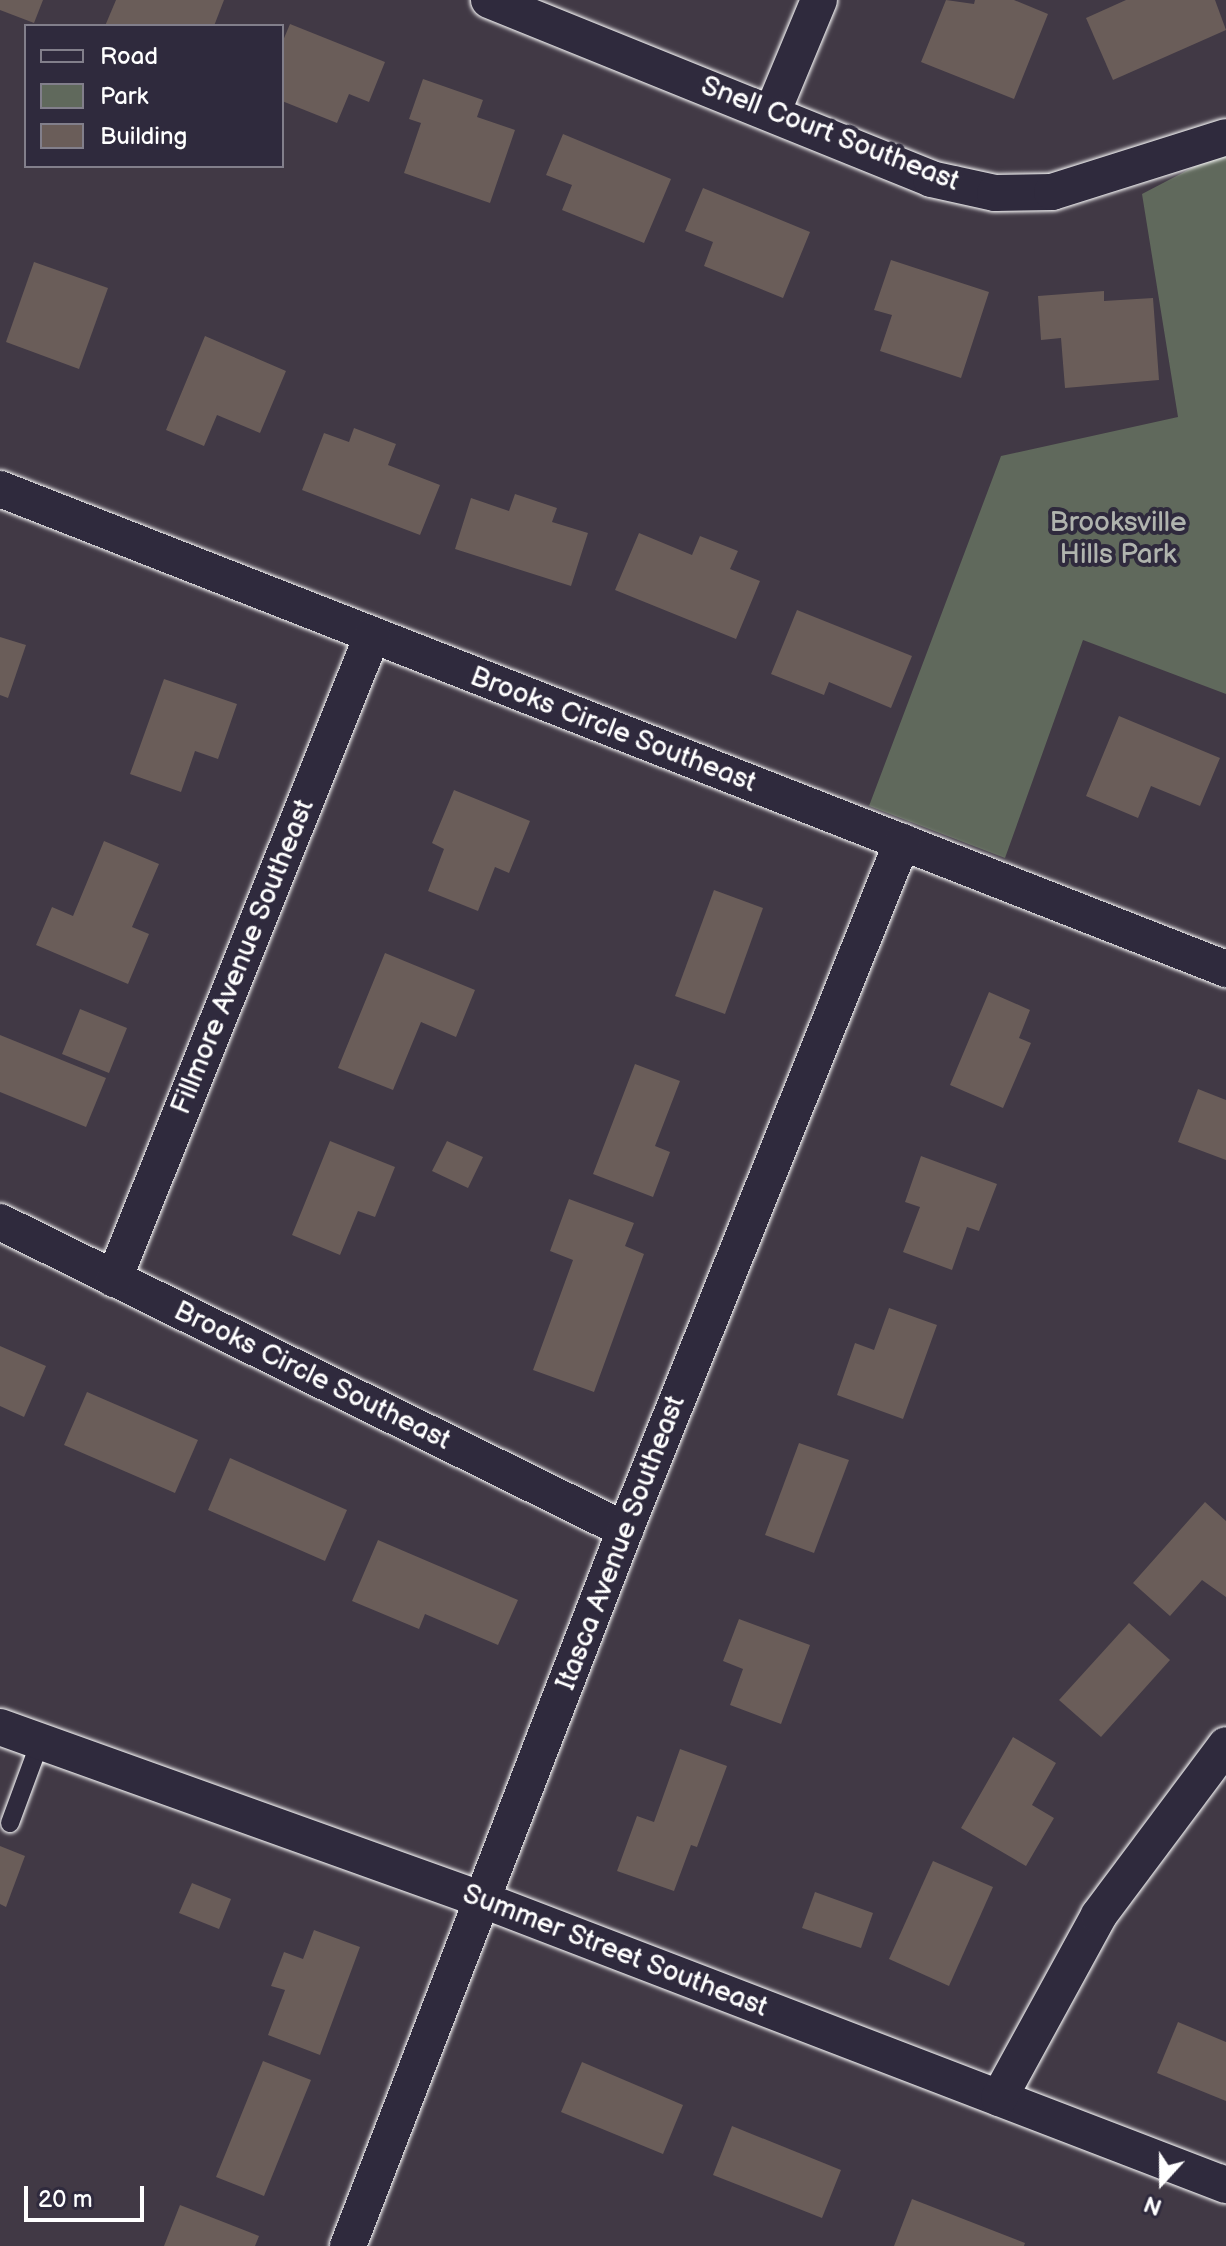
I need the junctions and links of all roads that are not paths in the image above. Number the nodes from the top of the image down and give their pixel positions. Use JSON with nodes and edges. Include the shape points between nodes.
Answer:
{"nodes":[{"id":1,"x":489,"y":0,"type":"edge"},
{"id":2,"x":819,"y":0,"type":"edge"},
{"id":3,"x":772,"y":113,"type":"junction"},
{"id":4,"x":1226,"y":137,"type":"edge"},
{"id":5,"x":0,"y":489,"type":"edge"},
{"id":6,"x":372,"y":636,"type":"junction"},
{"id":7,"x":902,"y":842,"type":"junction"},
{"id":8,"x":1226,"y":969,"type":"edge"},
{"id":9,"x":0,"y":1222,"type":"edge"},
{"id":10,"x":114,"y":1279,"type":"junction"},
{"id":11,"x":625,"y":1530,"type":"junction"},
{"id":12,"x":0,"y":1727,"type":"edge"},
{"id":13,"x":40,"y":1742,"type":"junction"},
{"id":14,"x":1226,"y":1745,"type":"edge"},
{"id":15,"x":10,"y":1823,"type":"dead end"},
{"id":16,"x":483,"y":1900,"type":"junction"},
{"id":17,"x":999,"y":2098,"type":"junction"},
{"id":18,"x":1226,"y":2185,"type":"edge"},
{"id":19,"x":348,"y":2246,"type":"edge"}],
"edges":[{"from":1,"to":3,"type":"street","name":"Snell Court Southeast"},
{"from":2,"to":3,"type":"street"},
{"from":3,"to":4,"type":"street","name":"Snell Court Southeast","via":[[931,179],[995,193],[1052,192]]},
{"from":5,"to":6,"type":"street","name":"Brooks Circle Southeast"},
{"from":6,"to":7,"type":"street","name":"Brooks Circle Southeast"},
{"from":6,"to":10,"type":"street","name":"Fillmore Avenue Southeast"},
{"from":7,"to":8,"type":"street","name":"Brooks Circle Southeast"},
{"from":7,"to":11,"type":"street","name":"Itasca Avenue Southeast"},
{"from":9,"to":10,"type":"street","name":"Brooks Circle Southeast"},
{"from":10,"to":11,"type":"street","name":"Brooks Circle Southeast"},
{"from":11,"to":16,"type":"street","name":"Itasca Avenue Southeast"},
{"from":12,"to":13,"type":"street","name":"Summer Street Southeast"},
{"from":13,"to":15,"type":"lane"},
{"from":13,"to":16,"type":"street","name":"Summer Street Southeast"},
{"from":14,"to":17,"type":"street","via":[[1099,1915]]},
{"from":16,"to":17,"type":"street","name":"Summer Street Southeast"},
{"from":16,"to":19,"type":"street","name":"Itasca Avenue Southeast"},
{"from":17,"to":18,"type":"street","name":"Summer Street Southeast"}]}
